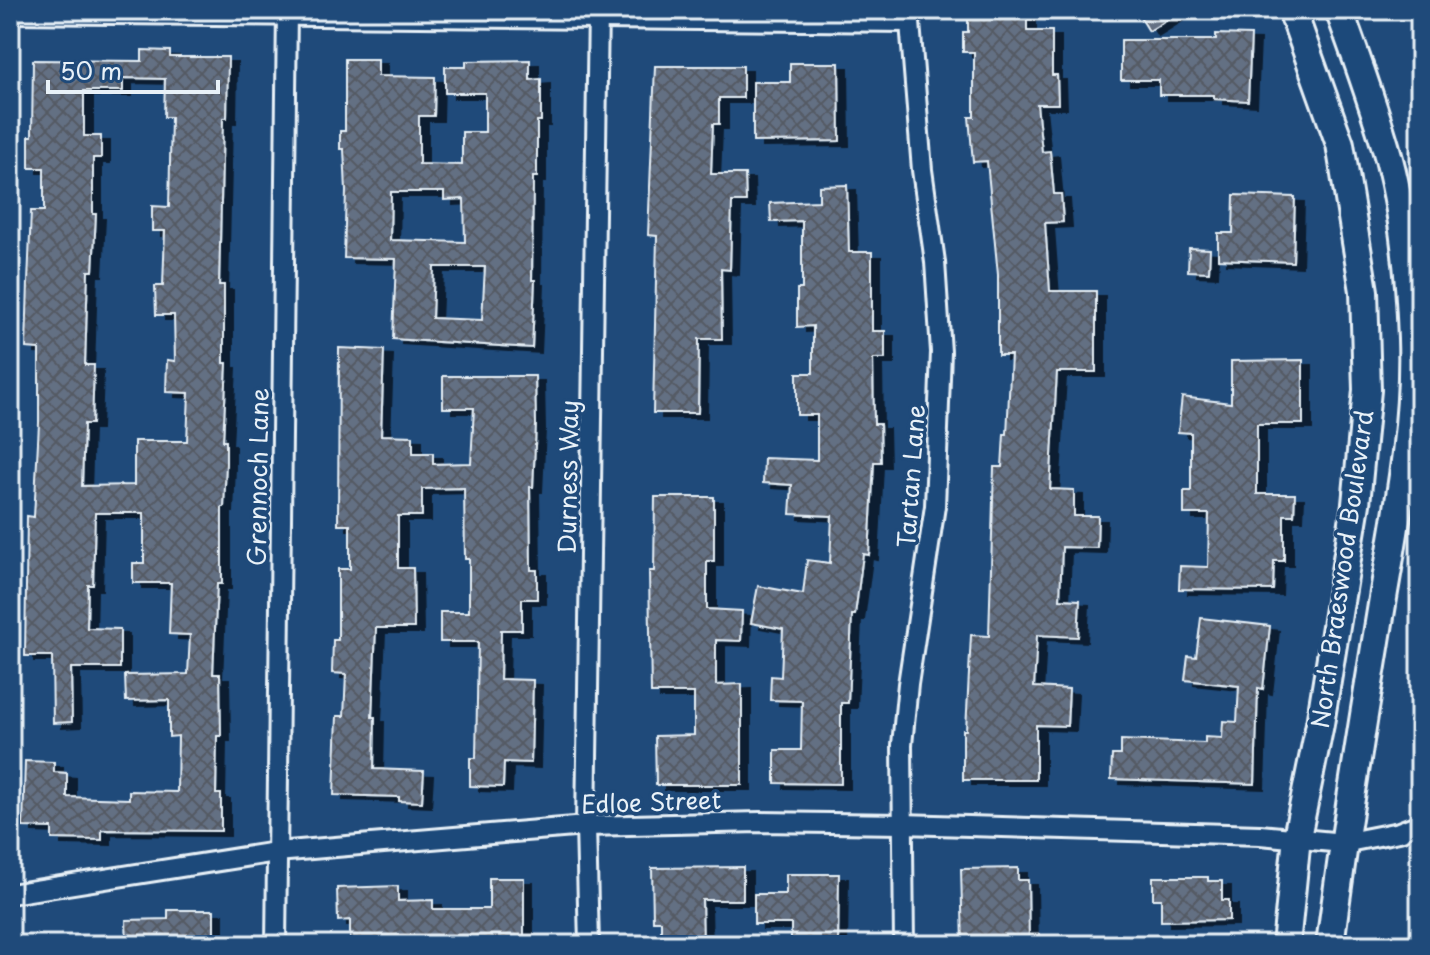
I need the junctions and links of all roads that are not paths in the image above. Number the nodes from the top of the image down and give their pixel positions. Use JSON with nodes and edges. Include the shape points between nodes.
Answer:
{"nodes":[{"id":1,"x":1292,"y":10,"type":"edge"},
{"id":2,"x":1339,"y":10,"type":"edge"},
{"id":3,"x":10,"y":13,"type":"edge"},
{"id":4,"x":287,"y":13,"type":"edge"},
{"id":5,"x":598,"y":14,"type":"edge"},
{"id":6,"x":909,"y":16,"type":"edge"},
{"id":7,"x":1380,"y":130,"type":"junction"},
{"id":8,"x":1340,"y":144,"type":"junction"},
{"id":9,"x":902,"y":824,"type":"junction"},
{"id":10,"x":1420,"y":824,"type":"edge"},
{"id":11,"x":586,"y":826,"type":"junction"},
{"id":12,"x":1297,"y":837,"type":"junction"},
{"id":13,"x":1343,"y":843,"type":"junction"},
{"id":14,"x":276,"y":852,"type":"junction"},
{"id":15,"x":10,"y":894,"type":"edge"},
{"id":16,"x":276,"y":945,"type":"edge"},
{"id":17,"x":589,"y":945,"type":"edge"},
{"id":18,"x":904,"y":945,"type":"edge"},
{"id":19,"x":1286,"y":945,"type":"edge"},
{"id":20,"x":1330,"y":945,"type":"edge"}],
"edges":[{"from":1,"to":8,"type":"main road","name":"North Braeswood Boulevard"},
{"from":2,"to":7,"type":"main road","name":"North Braeswood Boulevard"},
{"from":3,"to":4,"type":"street"},
{"from":4,"to":5,"type":"street"},
{"from":4,"to":14,"type":"street","name":"Grennoch Lane"},
{"from":5,"to":6,"type":"street"},
{"from":5,"to":11,"type":"street","name":"Durness Way"},
{"from":6,"to":9,"type":"street","name":"Tartan Lane","via":[[941,352],[935,506],[908,684]]},
{"from":7,"to":8,"type":"main road"},
{"from":7,"to":13,"type":"main road","name":"North Braeswood Boulevard","via":[[1404,241],[1411,403]]},
{"from":8,"to":12,"type":"main road","name":"North Braeswood Boulevard","via":[[1364,291],[1367,390],[1351,535]]},
{"from":9,"to":11,"type":"street","name":"Edloe Street"},
{"from":9,"to":12,"type":"street","name":"Edloe Street"},
{"from":9,"to":18,"type":"street","name":"Tartan Lane"},
{"from":10,"to":13,"type":"street","name":"Edloe Street"},
{"from":11,"to":14,"type":"street","name":"Edloe Street"},
{"from":11,"to":17,"type":"street","name":"Durness Way"},
{"from":12,"to":13,"type":"street","name":"Edloe Street"},
{"from":12,"to":19,"type":"main road","name":"North Braeswood Boulevard"},
{"from":13,"to":20,"type":"main road","name":"North Braeswood Boulevard"},
{"from":14,"to":15,"type":"street","name":"Edloe Street"},
{"from":14,"to":16,"type":"street","name":"Grennoch Lane"}]}
